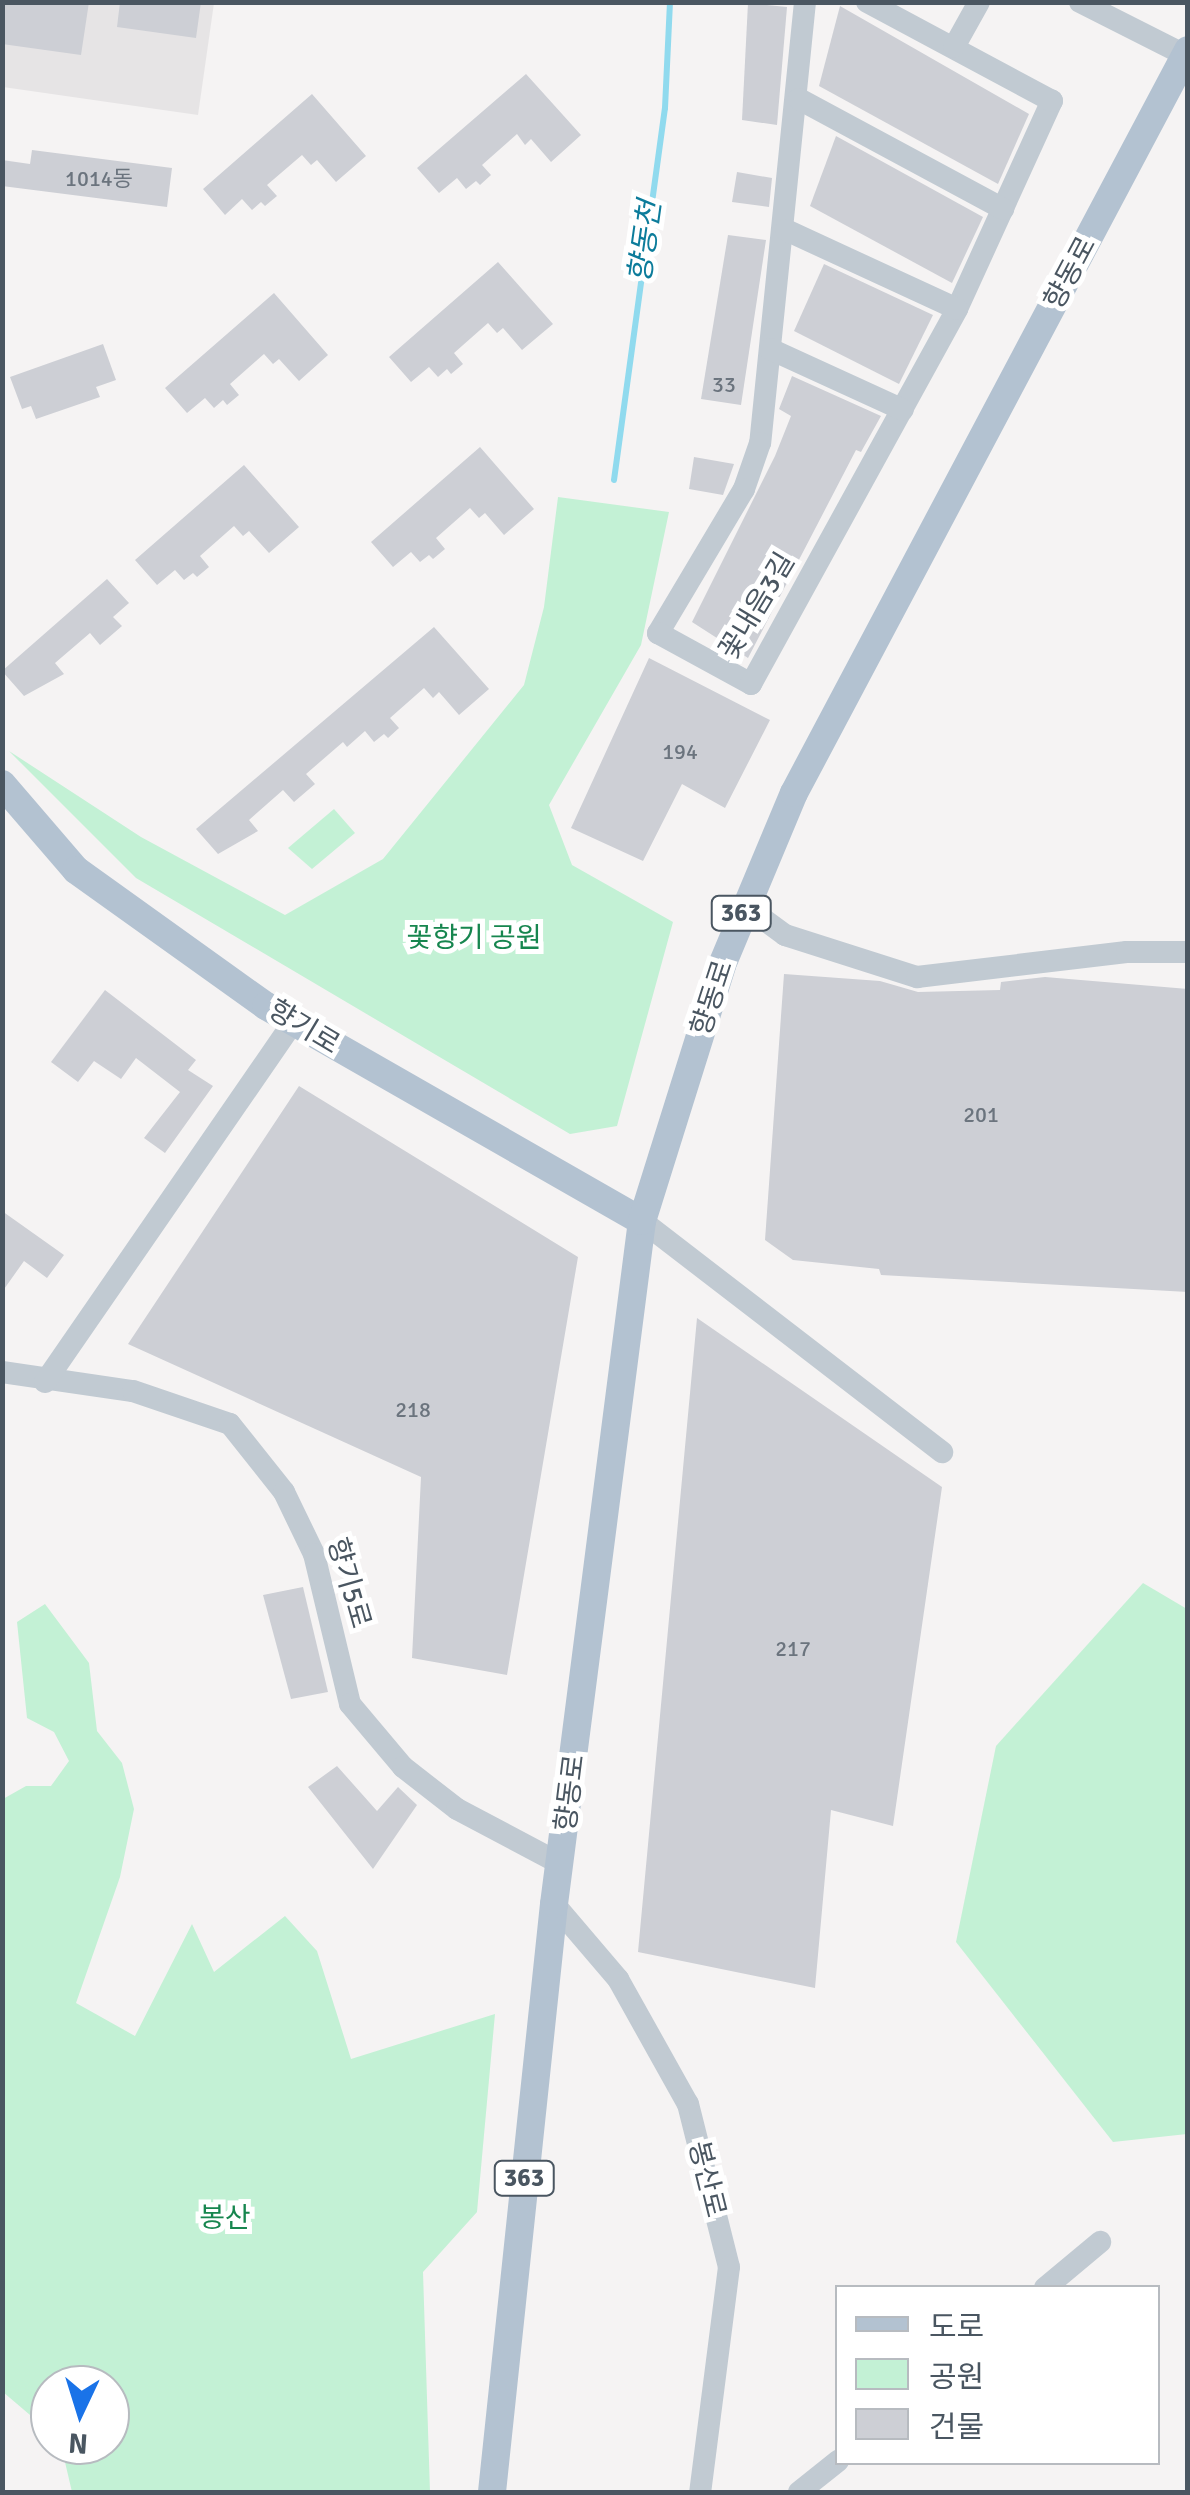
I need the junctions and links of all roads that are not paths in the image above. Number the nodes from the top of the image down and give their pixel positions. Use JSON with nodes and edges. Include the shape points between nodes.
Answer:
{"nodes":[{"id":1,"x":805,"y":2,"type":"edge"},
{"id":2,"x":867,"y":2,"type":"edge"},
{"id":3,"x":979,"y":2,"type":"edge"},
{"id":4,"x":1080,"y":2,"type":"edge"},
{"id":5,"x":954,"y":47,"type":"junction"},
{"id":6,"x":1186,"y":52,"type":"edge"},
{"id":7,"x":799,"y":99,"type":"junction"},
{"id":8,"x":1003,"y":210,"type":"junction"},
{"id":9,"x":786,"y":230,"type":"junction"},
{"id":10,"x":957,"y":309,"type":"junction"},
{"id":11,"x":770,"y":349,"type":"junction"},
{"id":12,"x":902,"y":410,"type":"junction"},
{"id":13,"x":2,"y":784,"type":"edge"},
{"id":14,"x":744,"y":905,"type":"junction"},
{"id":15,"x":1188,"y":952,"type":"edge"},
{"id":16,"x":293,"y":1022,"type":"junction"},
{"id":17,"x":642,"y":1221,"type":"junction"},
{"id":18,"x":2,"y":1372,"type":"edge"},
{"id":19,"x":45,"y":1382,"type":"junction"},
{"id":20,"x":942,"y":1452,"type":"dead end"},
{"id":21,"x":561,"y":1864,"type":"junction"},
{"id":22,"x":554,"y":1904,"type":"junction"},
{"id":23,"x":1100,"y":2242,"type":"dead end"},
{"id":24,"x":1049,"y":2285,"type":"edge"},
{"id":25,"x":835,"y":2462,"type":"edge"},
{"id":26,"x":492,"y":2492,"type":"edge"},
{"id":27,"x":700,"y":2492,"type":"edge"},
{"id":28,"x":799,"y":2492,"type":"edge"}],
"edges":[{"from":1,"to":7,"type":"street","name":"꽃내음3길"},
{"from":2,"to":5,"type":"street","name":"꽃내음3길"},
{"from":3,"to":5,"type":"street"},
{"from":4,"to":6,"type":"street"},
{"from":5,"to":8,"type":"street","name":"꽃내음3길","via":[[1052,101]]},
{"from":6,"to":14,"type":"main road","name":"향동로","number":"363","via":[[794,793]]},
{"from":7,"to":8,"type":"street"},
{"from":7,"to":9,"type":"street","name":"꽃내음3길"},
{"from":8,"to":10,"type":"street","name":"꽃내음3길"},
{"from":9,"to":10,"type":"street"},
{"from":9,"to":11,"type":"street","name":"꽃내음3길"},
{"from":10,"to":12,"type":"street","name":"꽃내음3길"},
{"from":11,"to":12,"type":"street"},
{"from":11,"to":12,"type":"street","name":"꽃내음3길","via":[[760,443],[744,489],[658,633],[750,684]]},
{"from":13,"to":16,"type":"main road","name":"향기로","via":[[76,870]]},
{"from":14,"to":15,"type":"street","via":[[785,935],[917,976],[1127,952]]},
{"from":14,"to":17,"type":"main road","name":"향동로","number":"363"},
{"from":16,"to":17,"type":"main road","name":"향기로"},
{"from":16,"to":19,"type":"street"},
{"from":17,"to":20,"type":"street"},
{"from":17,"to":21,"type":"main road","name":"향동로","number":"363"},
{"from":18,"to":19,"type":"street","name":"향기5로"},
{"from":19,"to":21,"type":"street","name":"향기5로","via":[[133,1391],[230,1424],[284,1492],[314,1554],[350,1704],[403,1766],[457,1809]]},
{"from":21,"to":22,"type":"main road","number":"363"},
{"from":22,"to":26,"type":"main road","number":"363"},
{"from":22,"to":27,"type":"street","name":"봉산로","via":[[618,1979],[688,2104],[729,2267]]},
{"from":23,"to":24,"type":"street"},
{"from":25,"to":28,"type":"street"}]}
